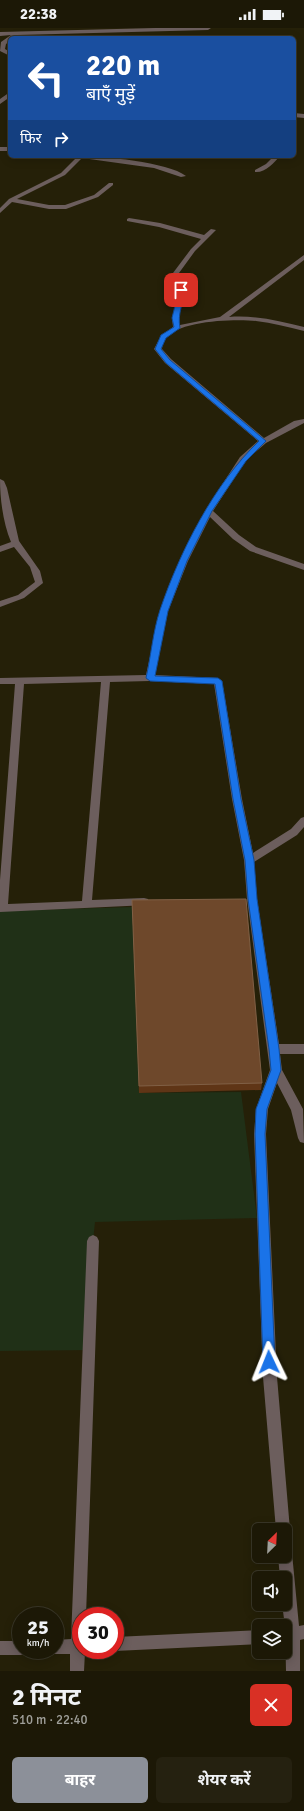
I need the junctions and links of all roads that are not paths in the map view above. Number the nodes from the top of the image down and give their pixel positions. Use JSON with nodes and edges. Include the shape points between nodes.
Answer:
{"nodes":[{"id":1,"x":208,"y":28,"type":"edge"},
{"id":2,"x":0,"y":34,"type":"edge"},
{"id":3,"x":16,"y":34,"type":"junction"},
{"id":4,"x":13,"y":36,"type":"edge"},
{"id":5,"x":8,"y":40,"type":"edge"},
{"id":6,"x":8,"y":53,"type":"edge"},
{"id":7,"x":8,"y":96,"type":"edge"},
{"id":8,"x":0,"y":103,"type":"edge"},
{"id":9,"x":0,"y":108,"type":"edge"},
{"id":10,"x":79,"y":158,"type":"edge"},
{"id":11,"x":96,"y":158,"type":"edge"},
{"id":12,"x":275,"y":158,"type":"edge"},
{"id":13,"x":257,"y":171,"type":"dead end"},
{"id":14,"x":183,"y":176,"type":"dead end"},
{"id":15,"x":111,"y":184,"type":"dead end"},
{"id":16,"x":11,"y":200,"type":"junction"},
{"id":17,"x":0,"y":211,"type":"edge"},
{"id":18,"x":129,"y":220,"type":"dead end"},
{"id":19,"x":213,"y":230,"type":"dead end"},
{"id":20,"x":206,"y":238,"type":"junction"},
{"id":21,"x":304,"y":257,"type":"edge"},
{"id":22,"x":222,"y":319,"type":"junction"},
{"id":23,"x":177,"y":328,"type":"junction"},
{"id":24,"x":304,"y":329,"type":"edge"},
{"id":25,"x":304,"y":421,"type":"edge"},
{"id":26,"x":263,"y":441,"type":"junction"},
{"id":27,"x":0,"y":481,"type":"edge"},
{"id":28,"x":209,"y":511,"type":"junction"},
{"id":29,"x":16,"y":543,"type":"junction"},
{"id":30,"x":0,"y":548,"type":"edge"},
{"id":31,"x":304,"y":567,"type":"edge"},
{"id":32,"x":0,"y":604,"type":"edge"},
{"id":33,"x":150,"y":678,"type":"junction"},
{"id":34,"x":20,"y":680,"type":"junction"},
{"id":35,"x":106,"y":680,"type":"junction"},
{"id":36,"x":0,"y":681,"type":"edge"},
{"id":37,"x":304,"y":821,"type":"edge"},
{"id":38,"x":249,"y":860,"type":"junction"},
{"id":39,"x":158,"y":901,"type":"edge"},
{"id":40,"x":87,"y":903,"type":"junction"},
{"id":41,"x":1,"y":908,"type":"edge"},
{"id":42,"x":274,"y":1049,"type":"junction"},
{"id":43,"x":304,"y":1049,"type":"edge"},
{"id":44,"x":276,"y":1070,"type":"junction"},
{"id":45,"x":304,"y":1138,"type":"edge"},
{"id":46,"x":93,"y":1241,"type":"dead end"},
{"id":47,"x":282,"y":1523,"type":"edge"},
{"id":48,"x":286,"y":1563,"type":"edge"},
{"id":49,"x":80,"y":1607,"type":"edge"},
{"id":50,"x":294,"y":1634,"type":"edge"},
{"id":51,"x":252,"y":1637,"type":"edge"},
{"id":52,"x":124,"y":1644,"type":"edge"},
{"id":53,"x":0,"y":1648,"type":"edge"},
{"id":54,"x":12,"y":1648,"type":"edge"},
{"id":55,"x":78,"y":1659,"type":"edge"},
{"id":56,"x":77,"y":1671,"type":"edge"},
{"id":57,"x":293,"y":1671,"type":"edge"}],
"edges":[{"from":1,"to":3,"type":"street"},
{"from":2,"to":3,"type":"street"},
{"from":3,"to":4,"type":"street"},
{"from":5,"to":6,"type":"street","via":[[3,44],[2,50]]},
{"from":7,"to":8,"type":"street"},
{"from":8,"to":9,"type":"street"},
{"from":10,"to":16,"type":"street","via":[[63,174]]},
{"from":11,"to":14,"type":"street","via":[[155,166]]},
{"from":12,"to":13,"type":"street"},
{"from":15,"to":16,"type":"street","via":[[96,196],[66,207],[49,207]]},
{"from":16,"to":17,"type":"street"},
{"from":18,"to":20,"type":"street","via":[[160,225]]},
{"from":19,"to":20,"type":"street"},
{"from":20,"to":23,"type":"street","via":[[176,273],[181,296],[175,318]]},
{"from":21,"to":22,"type":"street"},
{"from":22,"to":23,"type":"street","via":[[195,322]]},
{"from":22,"to":24,"type":"street","via":[[254,319]]},
{"from":23,"to":26,"type":"street","via":[[163,337],[158,349],[168,361]]},
{"from":25,"to":26,"type":"street"},
{"from":26,"to":28,"type":"street","via":[[243,459]]},
{"from":27,"to":29,"type":"street"},
{"from":28,"to":31,"type":"street","via":[[236,537],[253,549]]},
{"from":28,"to":33,"type":"street","via":[[184,561],[164,611]]},
{"from":29,"to":30,"type":"street"},
{"from":29,"to":32,"type":"street","via":[[39,575],[39,583],[20,598]]},
{"from":33,"to":35,"type":"street"},
{"from":33,"to":38,"type":"street","via":[[218,681]]},
{"from":34,"to":35,"type":"street"},
{"from":34,"to":36,"type":"street"},
{"from":34,"to":41,"type":"street"},
{"from":35,"to":40,"type":"street"},
{"from":37,"to":38,"type":"street","via":[[294,832]]},
{"from":38,"to":42,"type":"street","via":[[248,899]]},
{"from":39,"to":40,"type":"street"},
{"from":40,"to":41,"type":"street"},
{"from":42,"to":43,"type":"street"},
{"from":42,"to":44,"type":"street"},
{"from":44,"to":45,"type":"street","via":[[297,1109]]},
{"from":44,"to":47,"type":"street","via":[[262,1109],[260,1134],[270,1377]]},
{"from":46,"to":49,"type":"street"},
{"from":48,"to":50,"type":"street"},
{"from":50,"to":57,"type":"street"},
{"from":51,"to":52,"type":"street"},
{"from":53,"to":54,"type":"street"},
{"from":55,"to":56,"type":"street"}]}
